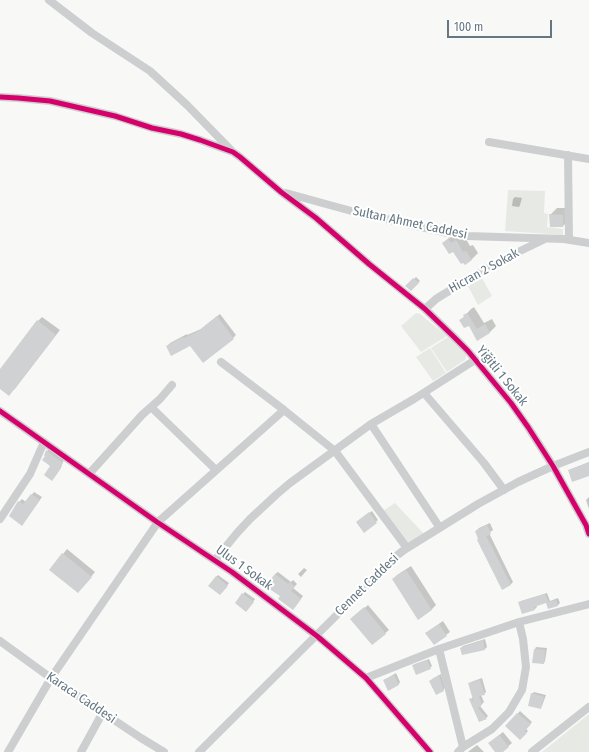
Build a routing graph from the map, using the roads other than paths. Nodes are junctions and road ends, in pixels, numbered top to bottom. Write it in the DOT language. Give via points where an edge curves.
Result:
graph roads {
  1 [pos="49,0"];
  2 [pos="0,97"];
  3 [pos="489,142"];
  4 [pos="233,152"];
  5 [pos="568,155"];
  6 [pos="589,159"];
  7 [pos="281,192"];
  8 [pos="547,238"];
  9 [pos="569,240"];
  10 [pos="589,243"];
  11 [pos="425,309"];
  12 [pos="475,360"];
  13 [pos="221,362"];
  14 [pos="172,385"];
  15 [pos="424,393"];
  16 [pos="151,407"];
  17 [pos="284,410"];
  18 [pos="0,411"];
  19 [pos="371,424"];
  20 [pos="44,442"];
  21 [pos="335,451"];
  22 [pos="589,452"];
  23 [pos="553,466"];
  24 [pos="216,470"];
  25 [pos="89,474"];
  26 [pos="504,490"];
  27 [pos="0,518"];
  28 [pos="157,522"];
  29 [pos="440,528"];
  30 [pos="589,533"];
  31 [pos="408,548"];
  32 [pos="215,560"];
  33 [pos="589,604"];
  34 [pos="519,622"];
  35 [pos="317,636"];
  36 [pos="0,641"];
  37 [pos="439,649"];
  38 [pos="52,678"];
  39 [pos="366,678"];
  40 [pos="589,707"];
  41 [pos="103,712"];
  42 [pos="460,749"];
  43 [pos="8,752"];
  44 [pos="81,752"];
  45 [pos="164,752"];
  46 [pos="199,752"];
  47 [pos="430,752"];
  48 [pos="532,752"];
  1 -- 4 [label="street" via="150,71"];
  2 -- 4 [label="street" via="43,100 67,105 181,134"];
  3 -- 5 [label="street"];
  4 -- 7 [label="street, Yiğitli 1 Sokak"];
  5 -- 6 [label="street"];
  5 -- 9 [label="street"];
  7 -- 8 [label="street, Sultan Ahmet Caddesi" via="448,233 467,236"];
  7 -- 11 [label="street, Yiğitli 1 Sokak"];
  8 -- 9 [label="street, Sultan Ahmet Caddesi"];
  8 -- 11 [label="street, Hicran 2 Sokak" via="444,294"];
  9 -- 10 [label="street, Sultan Ahmet Caddesi"];
  11 -- 12 [label="street, Yiğitli 1 Sokak"];
  12 -- 15 [label="street"];
  12 -- 23 [label="street, Yiğitli 1 Sokak" via="511,403"];
  13 -- 17 [label="street"];
  14 -- 16 [label="street"];
  15 -- 19 [label="street"];
  15 -- 26 [label="street"];
  16 -- 24 [label="street"];
  16 -- 25 [label="street"];
  17 -- 21 [label="street"];
  17 -- 24 [label="street"];
  18 -- 20 [label="street, Ulus 1 Sokak"];
  19 -- 21 [label="street"];
  19 -- 29 [label="street"];
  20 -- 25 [label="street, Ulus 1 Sokak"];
  20 -- 27 [label="street" via="30,474"];
  21 -- 31 [label="street"];
  21 -- 32 [label="street" via="263,506"];
  22 -- 23 [label="street, Cennet Caddesi"];
  23 -- 26 [label="street, Cennet Caddesi"];
  23 -- 30 [label="street, Yiğitli 1 Sokak"];
  24 -- 28 [label="street"];
  25 -- 28 [label="street, Ulus 1 Sokak"];
  26 -- 29 [label="street, Cennet Caddesi"];
  28 -- 32 [label="street, Ulus 1 Sokak"];
  28 -- 38 [label="street"];
  29 -- 31 [label="street, Cennet Caddesi"];
  31 -- 35 [label="street, Cennet Caddesi" via="396,556"];
  32 -- 35 [label="street, Ulus 1 Sokak"];
  33 -- 34 [label="street"];
  34 -- 37 [label="street"];
  34 -- 42 [label="street" via="526,667 522,690 509,712 492,729"];
  35 -- 39 [label="street, Ulus 1 Sokak"];
  35 -- 46 [label="street, Cennet Caddesi"];
  36 -- 38 [label="street, Karaca Caddesi"];
  37 -- 39 [label="street"];
  37 -- 42 [label="street"];
  38 -- 41 [label="street, Karaca Caddesi"];
  38 -- 43 [label="street"];
  39 -- 47 [label="street, Ulus 1 Sokak"];
  40 -- 48 [label="street"];
  41 -- 44 [label="street"];
  41 -- 45 [label="street, Karaca Caddesi"];
}
